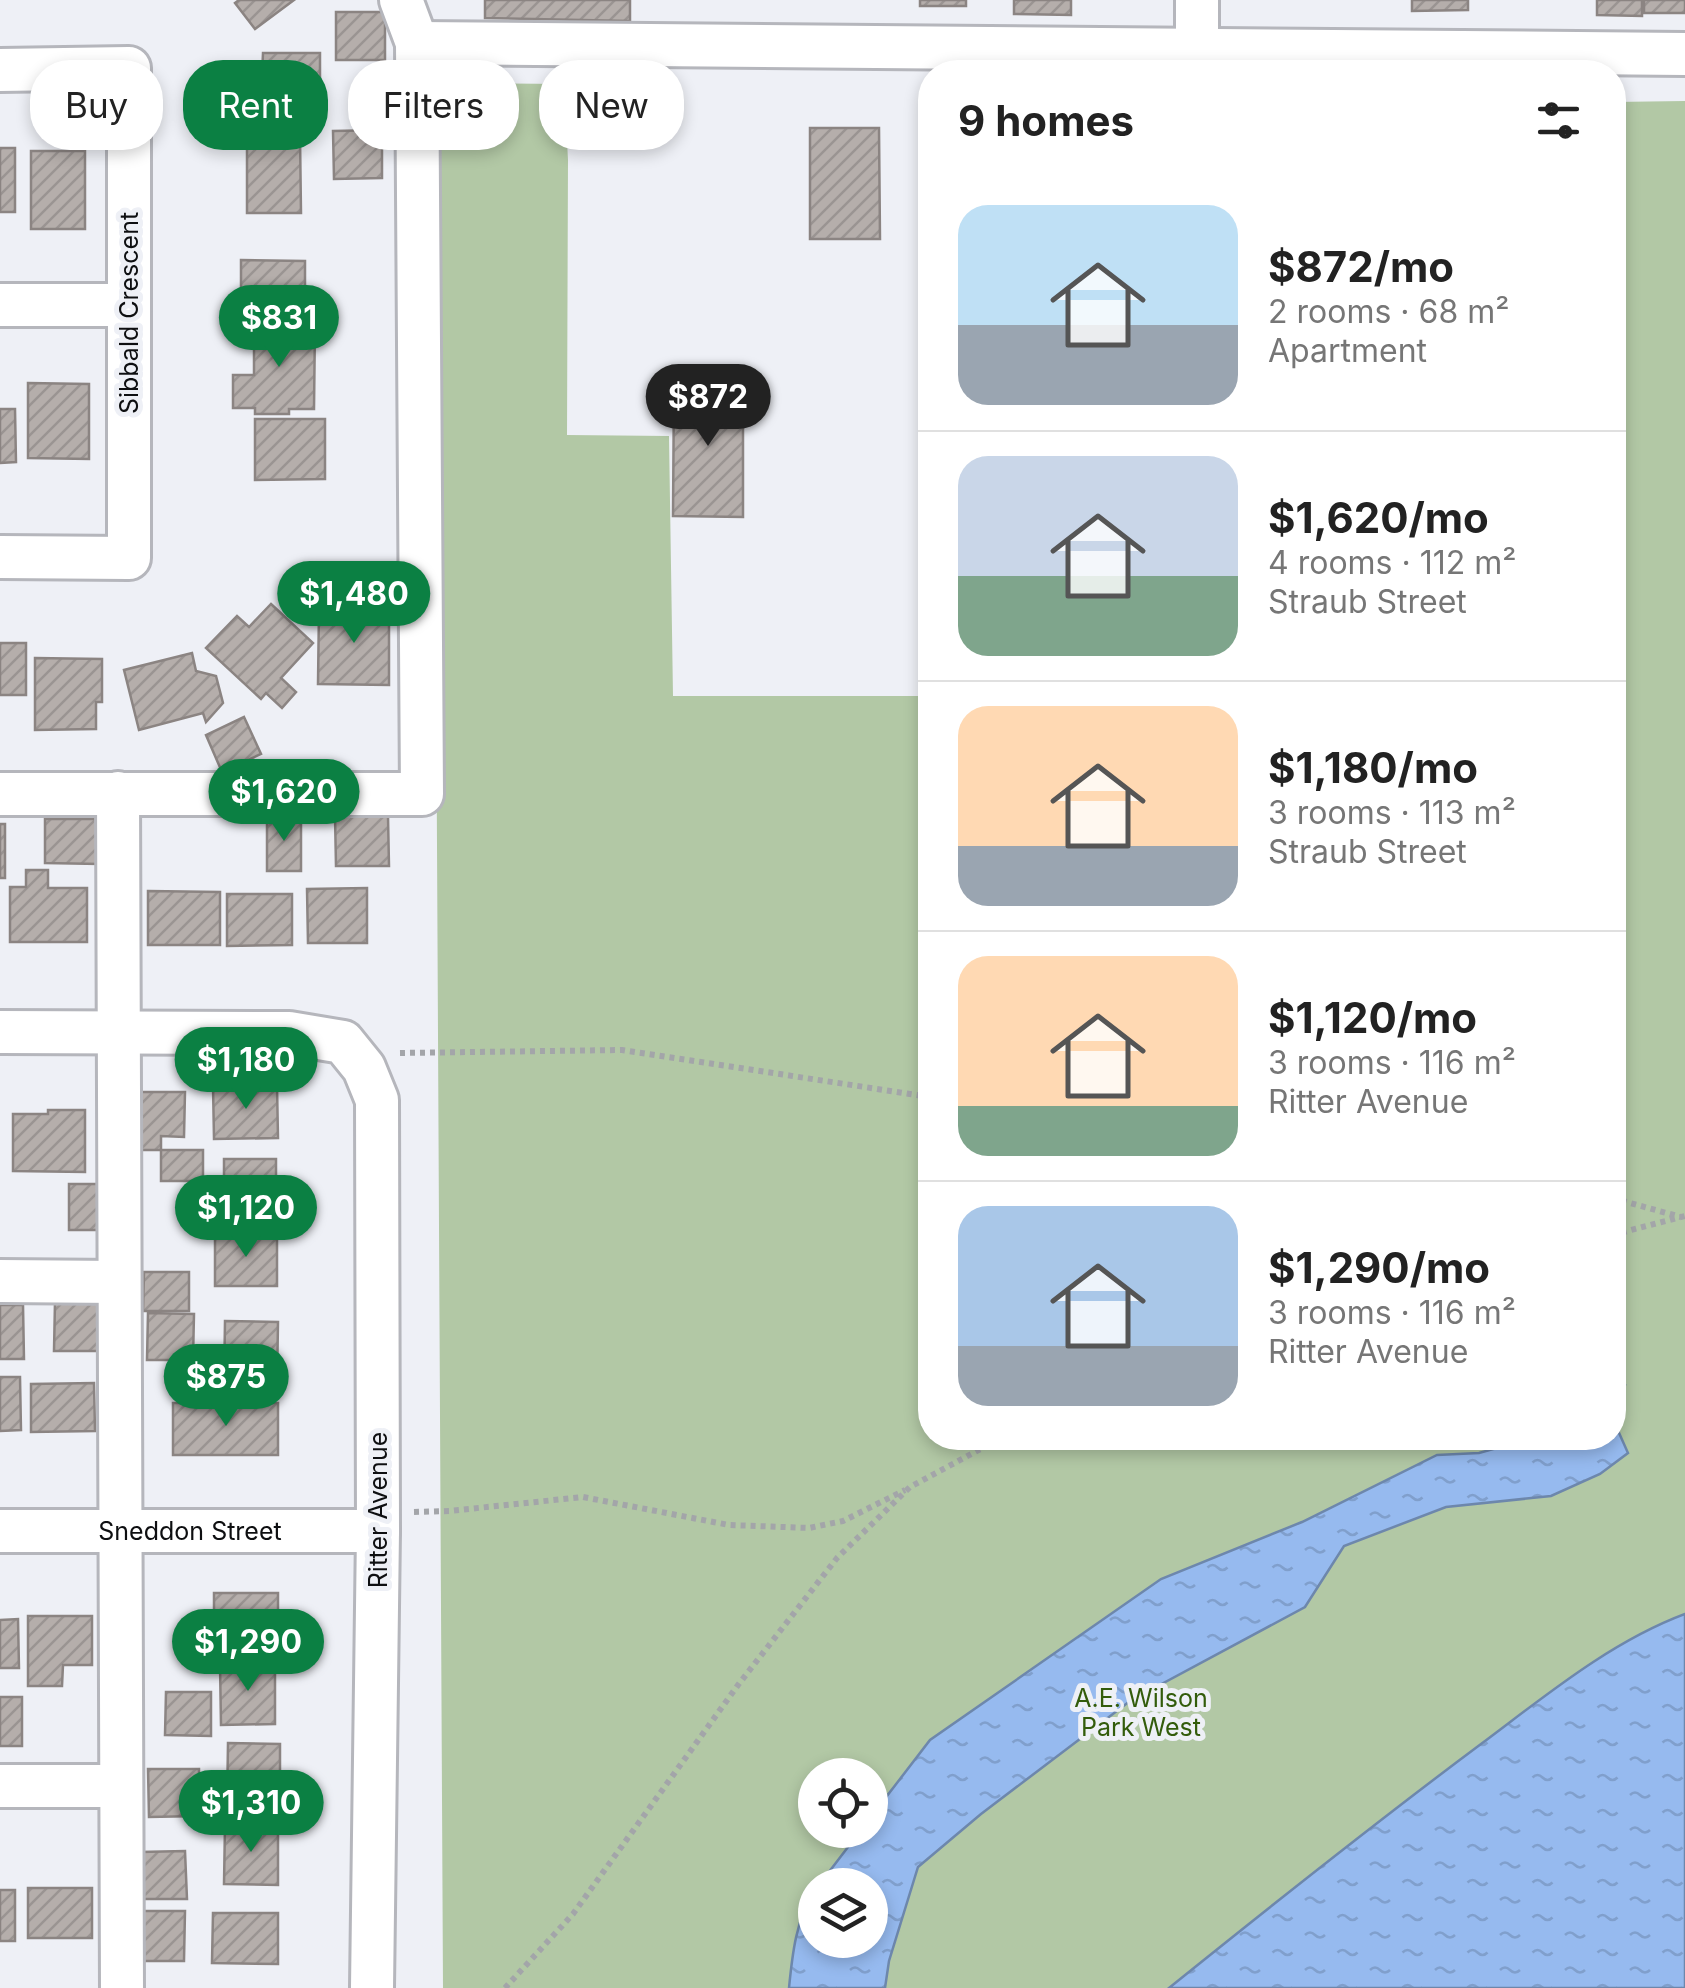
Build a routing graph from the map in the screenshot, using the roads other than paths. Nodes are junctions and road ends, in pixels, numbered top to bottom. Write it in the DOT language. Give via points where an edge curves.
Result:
graph roads {
  1 [pos="402,0"];
  2 [pos="1197,0"];
  3 [pos="417,42"];
  4 [pos="1197,48"];
  5 [pos="1685,54"];
  6 [pos="0,70"];
  7 [pos="0,305"];
  8 [pos="129,305"];
  9 [pos="0,557"];
  10 [pos="118,792"];
  11 [pos="0,794"];
  12 [pos="0,1032"];
  13 [pos="118,1032"];
  14 [pos="0,1281"];
  15 [pos="118,1282"];
  16 [pos="378,1522"];
  17 [pos="0,1532"];
  18 [pos="118,1532"];
  19 [pos="0,1786"];
  20 [pos="121,1786"];
  21 [pos="122,1988"];
  22 [pos="372,1988"];
  1 -- 3 [label="street"];
  2 -- 4 [label="street"];
  3 -- 4 [label="street"];
  3 -- 10 [label="street" via="422,794"];
  4 -- 5 [label="street"];
  6 -- 8 [label="street, Sibbald Crescent" via="129,68"];
  7 -- 8 [label="street"];
  8 -- 9 [label="street, Sibbald Crescent" via="129,558"];
  10 -- 11 [label="street"];
  10 -- 13 [label="street"];
  12 -- 13 [label="street"];
  13 -- 15 [label="street"];
  13 -- 16 [label="street, Ritter Avenue" via="289,1033 353,1055 377,1100"];
  14 -- 15 [label="street"];
  15 -- 18 [label="street"];
  16 -- 18 [label="street, Sneddon Street"];
  16 -- 22 [label="street, Ritter Avenue"];
  17 -- 18 [label="street, Sneddon Street"];
  18 -- 20 [label="street"];
  19 -- 20 [label="street"];
  20 -- 21 [label="street"];
}
